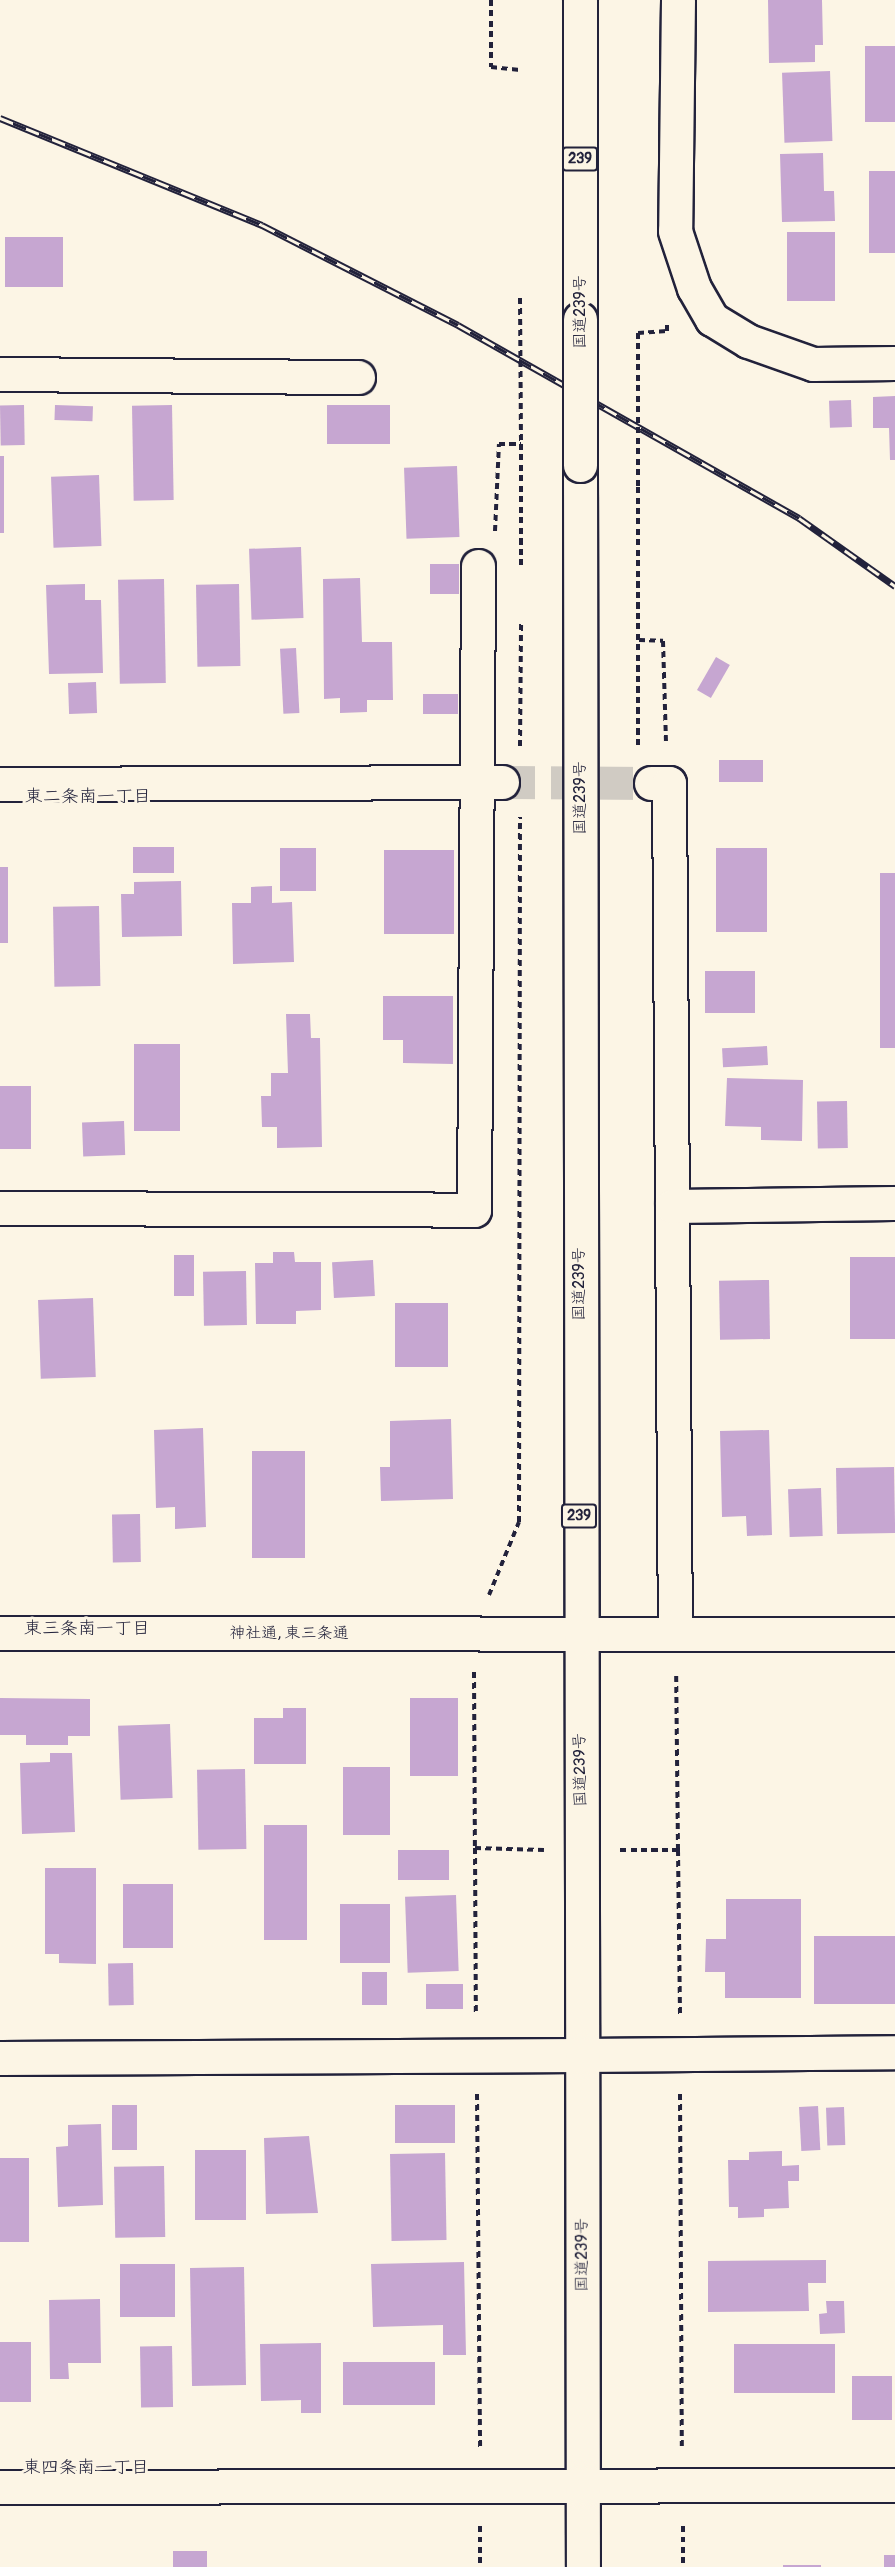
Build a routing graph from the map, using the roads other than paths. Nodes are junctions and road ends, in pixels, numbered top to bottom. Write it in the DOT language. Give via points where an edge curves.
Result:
graph roads {
  1 [pos="580,0"];
  2 [pos="678,0"];
  3 [pos="895,363"];
  4 [pos="0,374"];
  5 [pos="358,377"];
  6 [pos="477,566"];
  7 [pos="491,782"];
  8 [pos="651,783"];
  9 [pos="0,784"];
  10 [pos="895,1203"];
  11 [pos="672,1206"];
  12 [pos="0,1208"];
  13 [pos="579,1632"];
  14 [pos="0,1633"];
  15 [pos="675,1634"];
  16 [pos="895,1634"];
  17 [pos="895,2052"];
  18 [pos="580,2055"];
  19 [pos="0,2058"];
  20 [pos="895,2485"];
  21 [pos="583,2486"];
  22 [pos="0,2487"];
  23 [pos="583,2567"];
  1 -- 13 [label="main road, 国道239号 / 239, bridge"];
  2 -- 3 [label="main road" via="675,231 694,288 712,319 748,341 813,364"];
  4 -- 5 [label="main road"];
  6 -- 7 [label="main road"];
  7 -- 9 [label="main road"];
  7 -- 12 [label="main road" via="474,1210"];
  8 -- 11 [label="main road" via="669,783"];
  10 -- 11 [label="main road"];
  11 -- 15 [label="main road"];
  13 -- 14 [label="main road, 神社通, 東三条通"];
  13 -- 15 [label="main road, 神社通, 東三条通"];
  13 -- 18 [label="main road, 国道239号 / 239"];
  15 -- 16 [label="main road, 神社通, 東三条通"];
  17 -- 18 [label="main road"];
  18 -- 19 [label="main road"];
  18 -- 21 [label="main road, 国道239号 / 239"];
  20 -- 21 [label="main road"];
  21 -- 22 [label="main road"];
  21 -- 23 [label="main road, 国道239号 / 239"];
}
